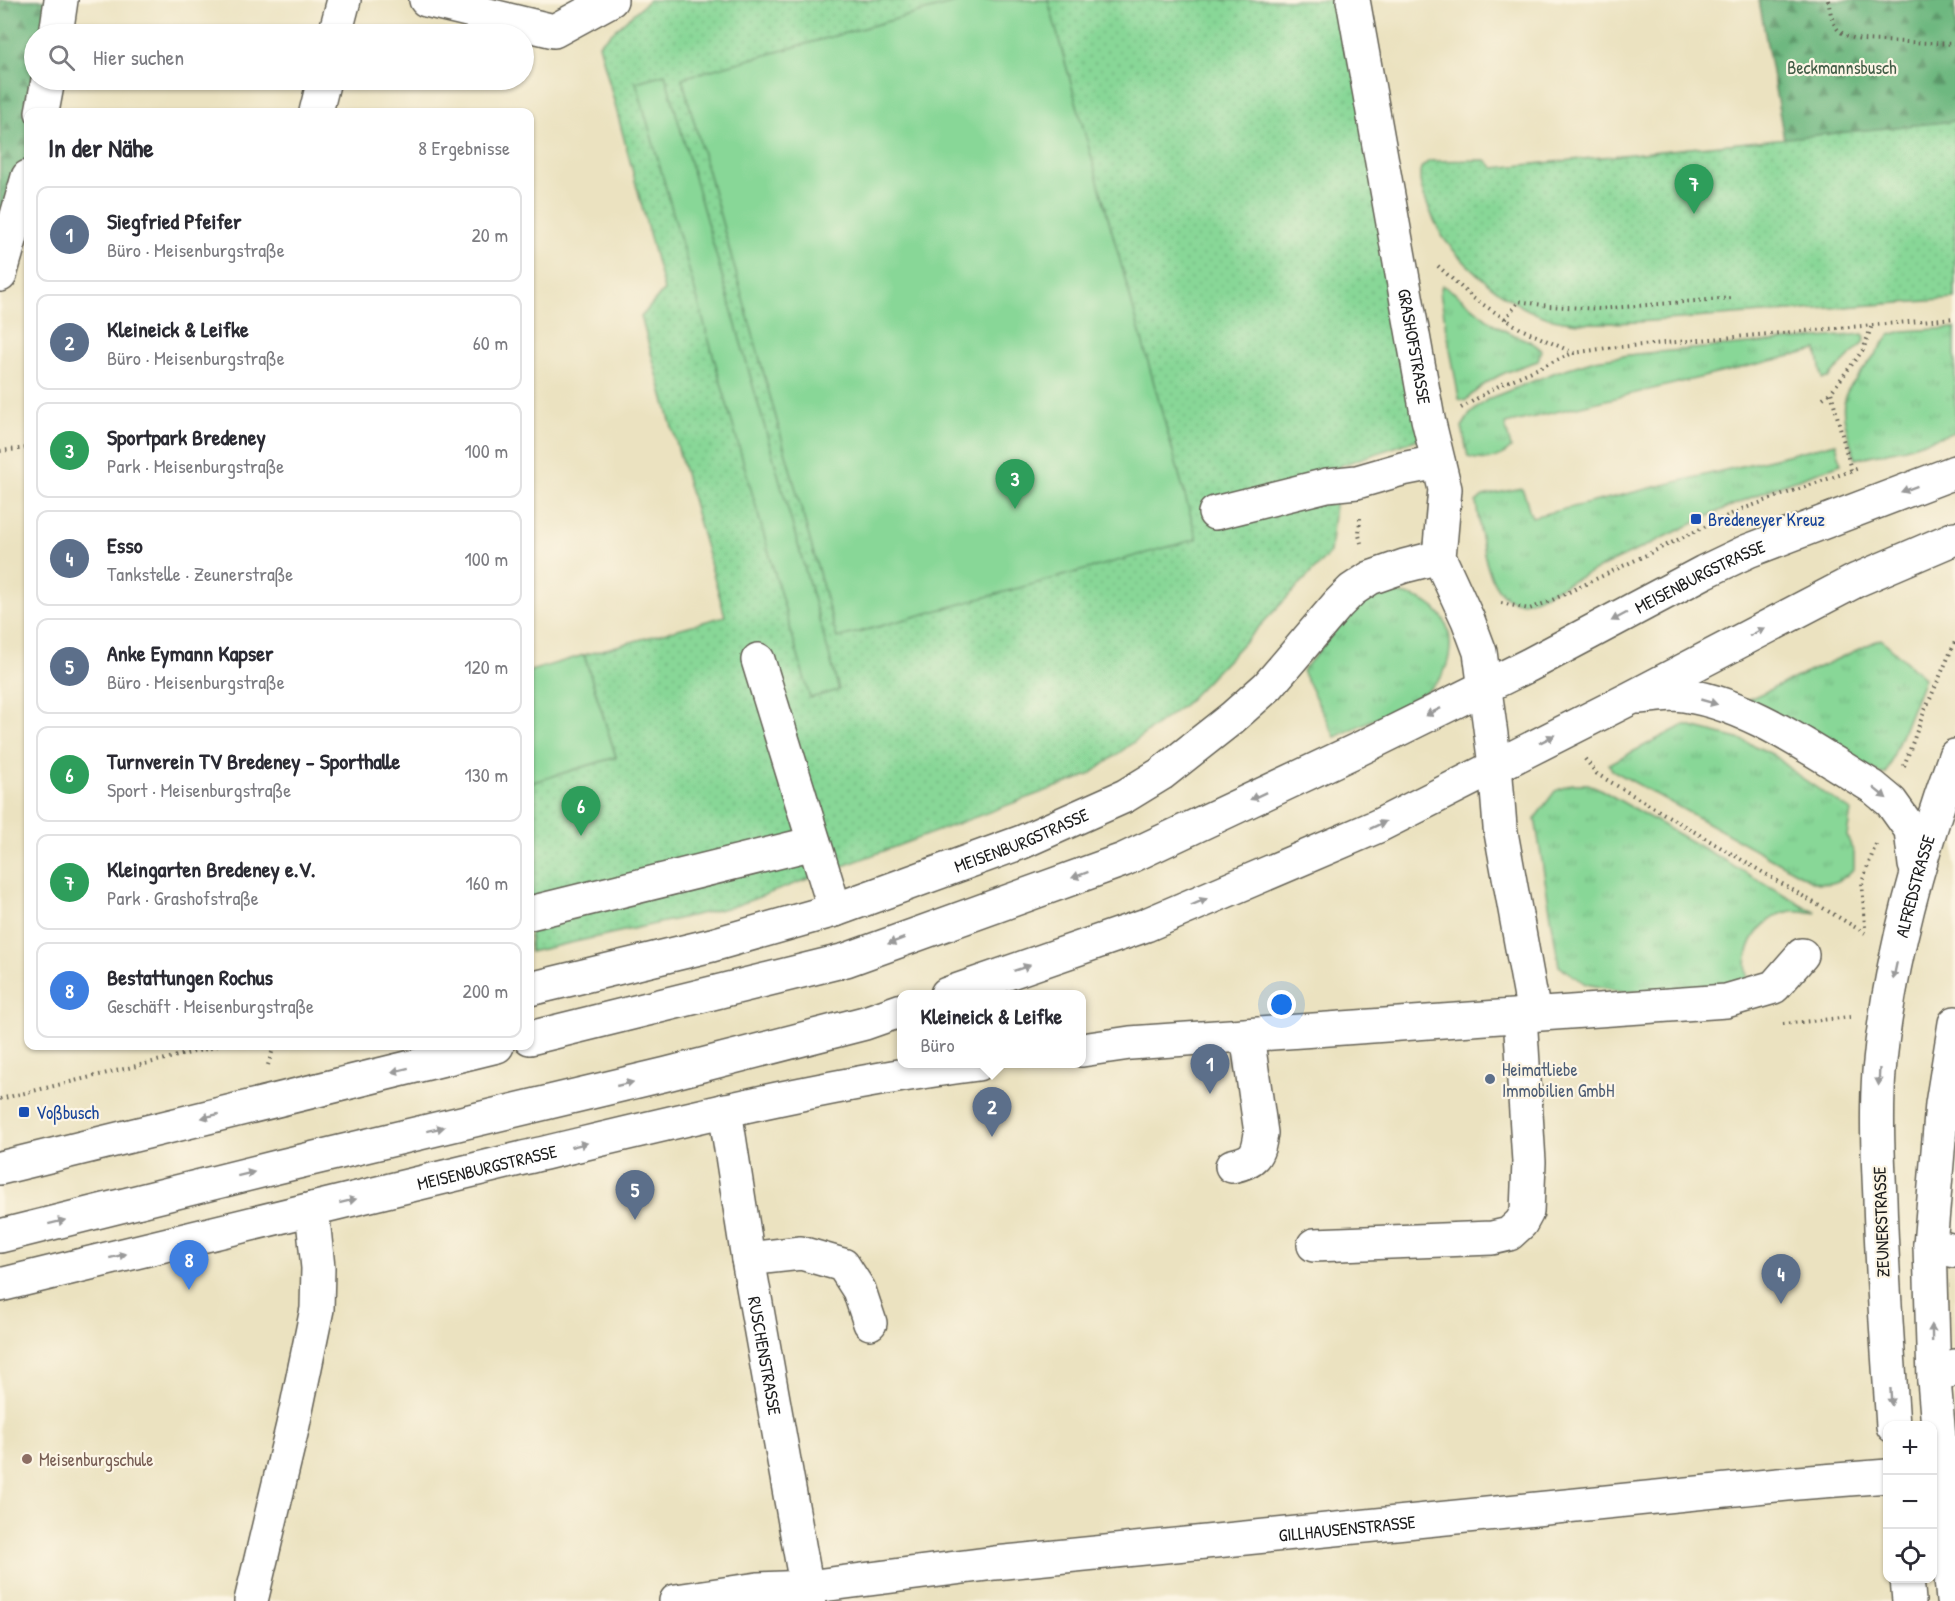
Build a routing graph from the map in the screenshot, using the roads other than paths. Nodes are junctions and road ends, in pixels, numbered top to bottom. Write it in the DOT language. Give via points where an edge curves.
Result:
graph roads {
  1 [pos="61,0"];
  2 [pos="344,0"];
  3 [pos="426,0"];
  4 [pos="611,0"];
  5 [pos="1353,0"];
  6 [pos="57,24"];
  7 [pos="338,24"];
  8 [pos="525,24"];
  9 [pos="534,26"];
  10 [pos="46,90"];
  11 [pos="321,90"];
  12 [pos="43,108"];
  13 [pos="316,108"];
  14 [pos="24,191"];
  15 [pos="0,275"];
  16 [pos="1438,462"];
  17 [pos="1955,472"];
  18 [pos="1215,513"];
  19 [pos="1955,538"];
  20 [pos="1439,557"];
  21 [pos="758,660"];
  22 [pos="1486,686"];
  23 [pos="1631,698"];
  24 [pos="1955,756"];
  25 [pos="1495,765"];
  26 [pos="814,843"];
  27 [pos="1916,873"];
  28 [pos="835,910"];
  29 [pos="534,912"];
  30 [pos="1802,955"];
  31 [pos="534,988"];
  32 [pos="959,990"];
  33 [pos="897,1012"];
  34 [pos="1527,1014"];
  35 [pos="1886,1019"];
  36 [pos="1955,1023"];
  37 [pos="1247,1035"];
  38 [pos="534,1037"];
  39 [pos="1086,1049"];
  40 [pos="482,1050"];
  41 [pos="945,1068"];
  42 [pos="725,1110"];
  43 [pos="1232,1166"];
  44 [pos="0,1168"];
  45 [pos="1945,1192"];
  46 [pos="312,1209"];
  47 [pos="0,1236"];
  48 [pos="1314,1245"];
  49 [pos="1943,1248"];
  50 [pos="748,1259"];
  51 [pos="0,1285"];
  52 [pos="870,1323"];
  53 [pos="1944,1373"];
  54 [pos="1893,1421"];
  55 [pos="1883,1476"];
  56 [pos="1907,1583"];
  57 [pos="808,1594"];
  58 [pos="251,1601"];
  59 [pos="676,1601"];
  60 [pos="1909,1601"];
  61 [pos="1953,1601"];
  1 -- 6 [label="street"];
  2 -- 7 [label="street"];
  3 -- 8 [label="street"];
  4 -- 9 [label="street" via="554,31"];
  5 -- 16 [label="street, GRASHOFSTRASSE"];
  10 -- 12 [label="street"];
  11 -- 13 [label="street"];
  14 -- 15 [label="street"];
  16 -- 18 [label="street"];
  16 -- 20 [label="street, GRASHOFSTRASSE" via="1445,489"];
  17 -- 22 [label="street, MEISENBURGSTRASSE, one-way" via="1748,551"];
  23 -- 19 [label="street, one-way" via="1857,580"];
  20 -- 22 [label="street, GRASHOFSTRASSE" via="1480,652"];
  20 -- 28 [label="street, MEISENBURGSTRASSE" via="1370,578 1352,590 1261,692 1215,733 1125,796 1022,842"];
  21 -- 26 [label="street"];
  22 -- 25 [label="street"];
  22 -- 38 [label="street, MEISENBURGSTRASSE, one-way" via="1123,860 846,960"];
  25 -- 23 [label="street, one-way"];
  23 -- 27 [label="street, one-way" via="1674,694 1710,701 1752,717 1865,782 1891,802 1911,830"];
  24 -- 27 [label="street, ALFREDSTRASSE"];
  32 -- 25 [label="street, one-way" via="1146,925 1378,826"];
  25 -- 34 [label="street"];
  26 -- 28 [label="street"];
  26 -- 29 [label="street"];
  27 -- 35 [label="street, ALFREDSTRASSE, one-way"];
  28 -- 31 [label="street, MEISENBURGSTRASSE" via="712,945"];
  30 -- 34 [label="street" via="1774,987 1726,1001"];
  47 -- 33 [label="street, one-way" via="667,1074"];
  34 -- 37 [label="street"];
  34 -- 48 [label="street" via="1529,1162 1527,1212 1521,1223 1509,1234 1492,1238"];
  35 -- 54 [label="street, ZEUNERSTRASSE, one-way" via="1879,1073 1878,1135 1883,1293"];
  36 -- 45 [label="street" via="1942,1104"];
  37 -- 39 [label="street"];
  37 -- 43 [label="street" via="1261,1133 1259,1149 1249,1162"];
  40 -- 44 [label="street, one-way"];
  41 -- 42 [label="street, MEISENBURGSTRASSE"];
  46 -- 42 [label="street, MEISENBURGSTRASSE, one-way"];
  42 -- 50 [label="street, RUSCHENSTRASSE"];
  45 -- 49 [label="street"];
  51 -- 46 [label="street, MEISENBURGSTRASSE, one-way"];
  46 -- 58 [label="street" via="318,1268 317,1309"];
  53 -- 49 [label="street, one-way"];
  50 -- 52 [label="street" via="801,1252 843,1265 859,1290"];
  50 -- 57 [label="street, RUSCHENSTRASSE"];
  53 -- 61 [label="street"];
  55 -- 57 [label="street, GILLHAUSENSTRASSE" via="995,1563"];
  56 -- 60 [label="street"];
  57 -- 59 [label="street, GILLHAUSENSTRASSE" via="758,1589"];
}
